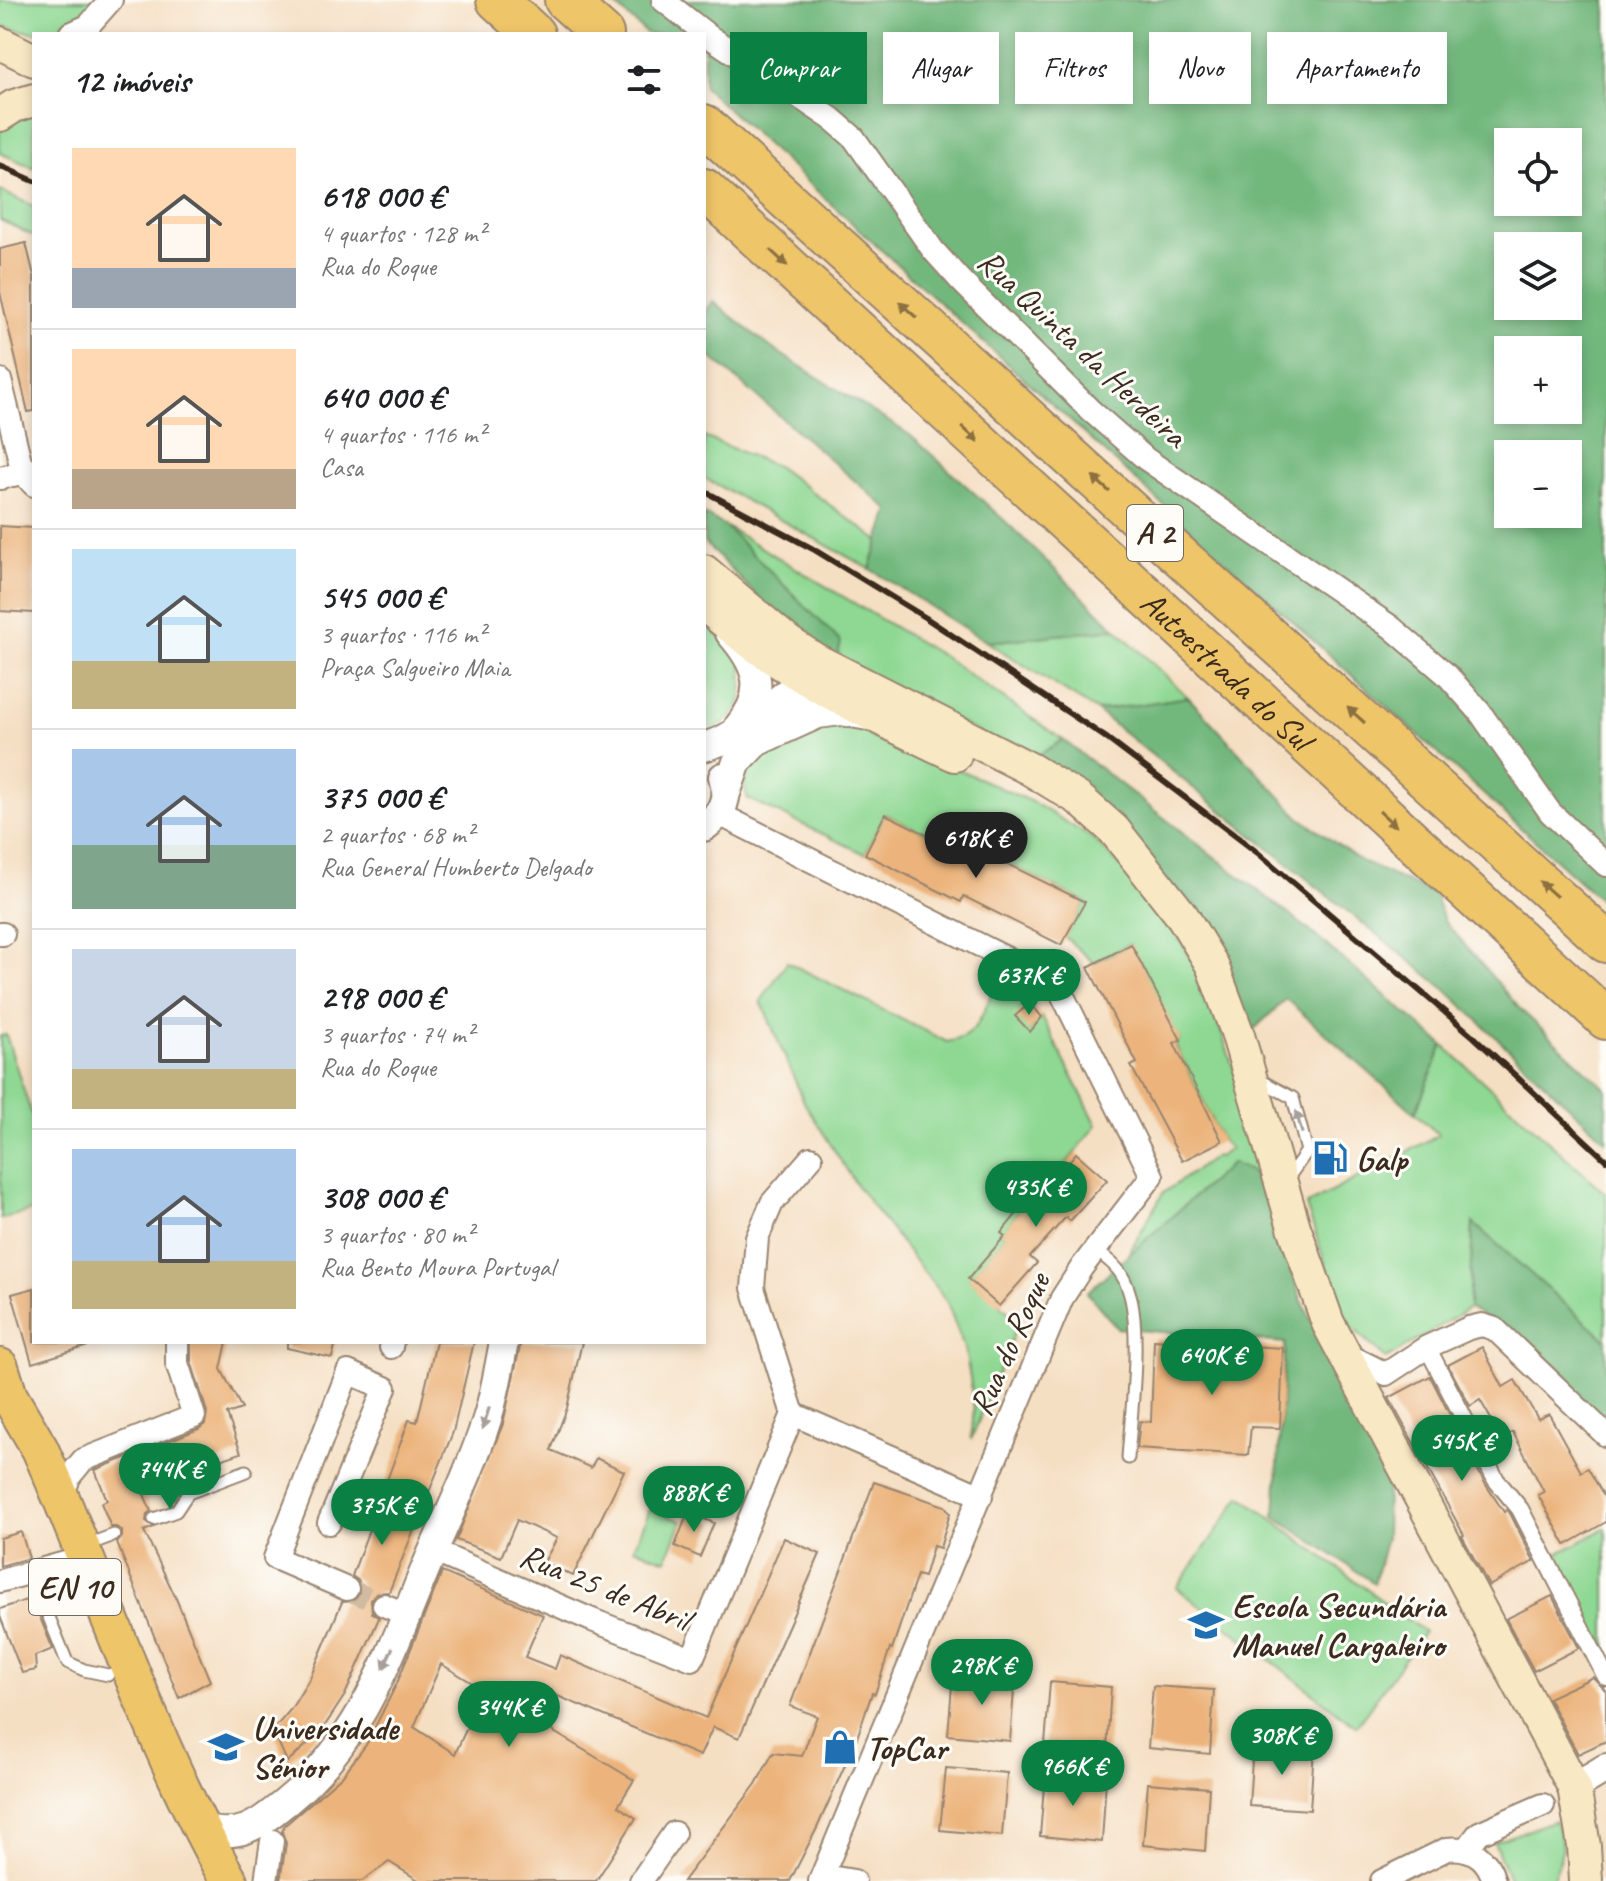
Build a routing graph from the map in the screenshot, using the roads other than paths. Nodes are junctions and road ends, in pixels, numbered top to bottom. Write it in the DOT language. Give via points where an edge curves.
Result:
graph roads {
  1 [pos="497,0"];
  2 [pos="565,0"];
  3 [pos="663,0"];
  4 [pos="111,1"];
  5 [pos="74,32"];
  6 [pos="100,32"];
  7 [pos="532,32"];
  8 [pos="601,32"];
  9 [pos="704,32"];
  10 [pos="706,34"];
  11 [pos="0,40"];
  12 [pos="22,59"];
  13 [pos="32,101"];
  14 [pos="0,115"];
  15 [pos="706,127"];
  16 [pos="706,191"];
  17 [pos="0,380"];
  18 [pos="30,476"];
  19 [pos="0,478"];
  20 [pos="706,573"];
  21 [pos="707,599"];
  22 [pos="806,680"];
  23 [pos="883,721"];
  24 [pos="784,727"];
  25 [pos="732,734"];
  26 [pos="982,745"];
  27 [pos="706,746"];
  28 [pos="706,758"];
  29 [pos="716,811"];
  30 [pos="1606,865"];
  31 [pos="1163,890"];
  32 [pos="1606,942"];
  33 [pos="1606,1019"];
  34 [pos="811,1158"];
  35 [pos="1095,1250"];
  36 [pos="177,1344"];
  37 [pos="504,1344"];
  38 [pos="1427,1347"];
  39 [pos="1344,1353"];
  40 [pos="0,1367"];
  41 [pos="793,1414"];
  42 [pos="0,1433"];
  43 [pos="1606,1435"];
  44 [pos="40,1449"];
  45 [pos="1128,1458"];
  46 [pos="83,1460"];
  47 [pos="246,1471"];
  48 [pos="981,1496"];
  49 [pos="65,1508"];
  50 [pos="154,1519"];
  51 [pos="329,1523"];
  52 [pos="114,1535"];
  53 [pos="433,1551"];
  54 [pos="77,1556"];
  55 [pos="0,1581"];
  56 [pos="347,1589"];
  57 [pos="145,1675"];
  58 [pos="1606,1677"];
  59 [pos="148,1715"];
  60 [pos="1606,1768"];
  61 [pos="1574,1787"];
  62 [pos="1543,1805"];
  63 [pos="199,1828"];
  64 [pos="674,1833"];
  65 [pos="272,1841"];
  66 [pos="1584,1846"];
  67 [pos="1466,1850"];
  68 [pos="1492,1874"];
  69 [pos="822,1878"];
  70 [pos="201,1881"];
  71 [pos="229,1881"];
  72 [pos="266,1881"];
  73 [pos="641,1881"];
  74 [pos="854,1881"];
  75 [pos="1382,1881"];
  76 [pos="1586,1881"];
  77 [pos="1600,1881"];
  1 -- 7 [label="highway"];
  2 -- 8 [label="highway"];
  3 -- 9 [label="street, Rua Quinta da Herdeira"];
  4 -- 5 [label="street" via="88,26"];
  4 -- 6 [label="street"];
  10 -- 30 [label="street, Rua Quinta da Herdeira" via="854,138 960,280 1146,459 1391,627 1447,675 1550,812"];
  11 -- 12 [label="main road"];
  13 -- 14 [label="main road"];
  32 -- 15 [label="highway, Autoestrada do Sul / A 2, one-way"];
  16 -- 33 [label="highway, Autoestrada do Sul / A 2, one-way"];
  17 -- 18 [label="street"];
  18 -- 19 [label="street"];
  20 -- 26 [label="main road" via="814,659"];
  21 -- 22 [label="main road" via="737,634"];
  21 -- 25 [label="street" via="756,672 751,712"];
  22 -- 23 [label="main road"];
  22 -- 24 [label="street" via="801,709"];
  22 -- 25 [label="street"];
  22 -- 26 [label="street" via="835,684 922,725"];
  23 -- 24 [label="street" via="831,712"];
  23 -- 31 [label="main road" via="1069,811"];
  24 -- 29 [label="street" via="745,752"];
  25 -- 27 [label="street"];
  26 -- 31 [label="main road" via="1096,812"];
  28 -- 29 [label="street" via="725,781"];
  29 -- 35 [label="street, Rua do Roque" via="1057,984 1152,1176"];
  31 -- 39 [label="main road" via="1212,965 1328,1323"];
  34 -- 41 [label="street" via="772,1203 757,1238 753,1288"];
  35 -- 45 [label="lane" via="1117,1266 1134,1310"];
  35 -- 48 [label="street, Rua do Roque" via="1047,1330"];
  36 -- 46 [label="street" via="177,1363 194,1416"];
  37 -- 53 [label="street, one-way" via="487,1419"];
  38 -- 39 [label="street" via="1386,1374"];
  38 -- 43 [label="street" via="1469,1328 1495,1329"];
  38 -- 58 [label="street" via="1496,1480 1520,1509"];
  39 -- 61 [label="main road"];
  40 -- 44 [label="main road, EN 10" via="9,1396"];
  41 -- 48 [label="street"];
  41 -- 53 [label="street, Rua 25 de Abril" via="692,1659"];
  42 -- 54 [label="main road, EN 10"];
  44 -- 46 [label="street" via="58,1460"];
  44 -- 49 [label="main road, EN 10"];
  46 -- 49 [label="street" via="69,1477"];
  47 -- 50 [label="lane" via="188,1493 176,1511"];
  48 -- 69 [label="street, Rua do Roque"];
  49 -- 54 [label="lane"];
  49 -- 59 [label="main road, EN 10"];
  51 -- 56 [label="street" via="385,1388 348,1372 275,1558"];
  52 -- 54 [label="lane"];
  53 -- 63 [label="street, one-way" via="395,1610 363,1711 313,1779 256,1826 219,1834"];
  54 -- 55 [label="street"];
  54 -- 70 [label="main road, EN 10" via="108,1675 179,1842"];
  57 -- 59 [label="lane"];
  59 -- 63 [label="main road, EN 10"];
  60 -- 61 [label="street"];
  61 -- 66 [label="main road"];
  62 -- 67 [label="street" via="1479,1833"];
  63 -- 71 [label="main road, EN 10"];
  64 -- 73 [label="street"];
  65 -- 72 [label="street"];
  66 -- 76 [label="main road"];
  66 -- 77 [label="main road"];
  67 -- 68 [label="street" via="1480,1856"];
  67 -- 75 [label="street" via="1447,1849"];
  69 -- 74 [label="street"];
}
